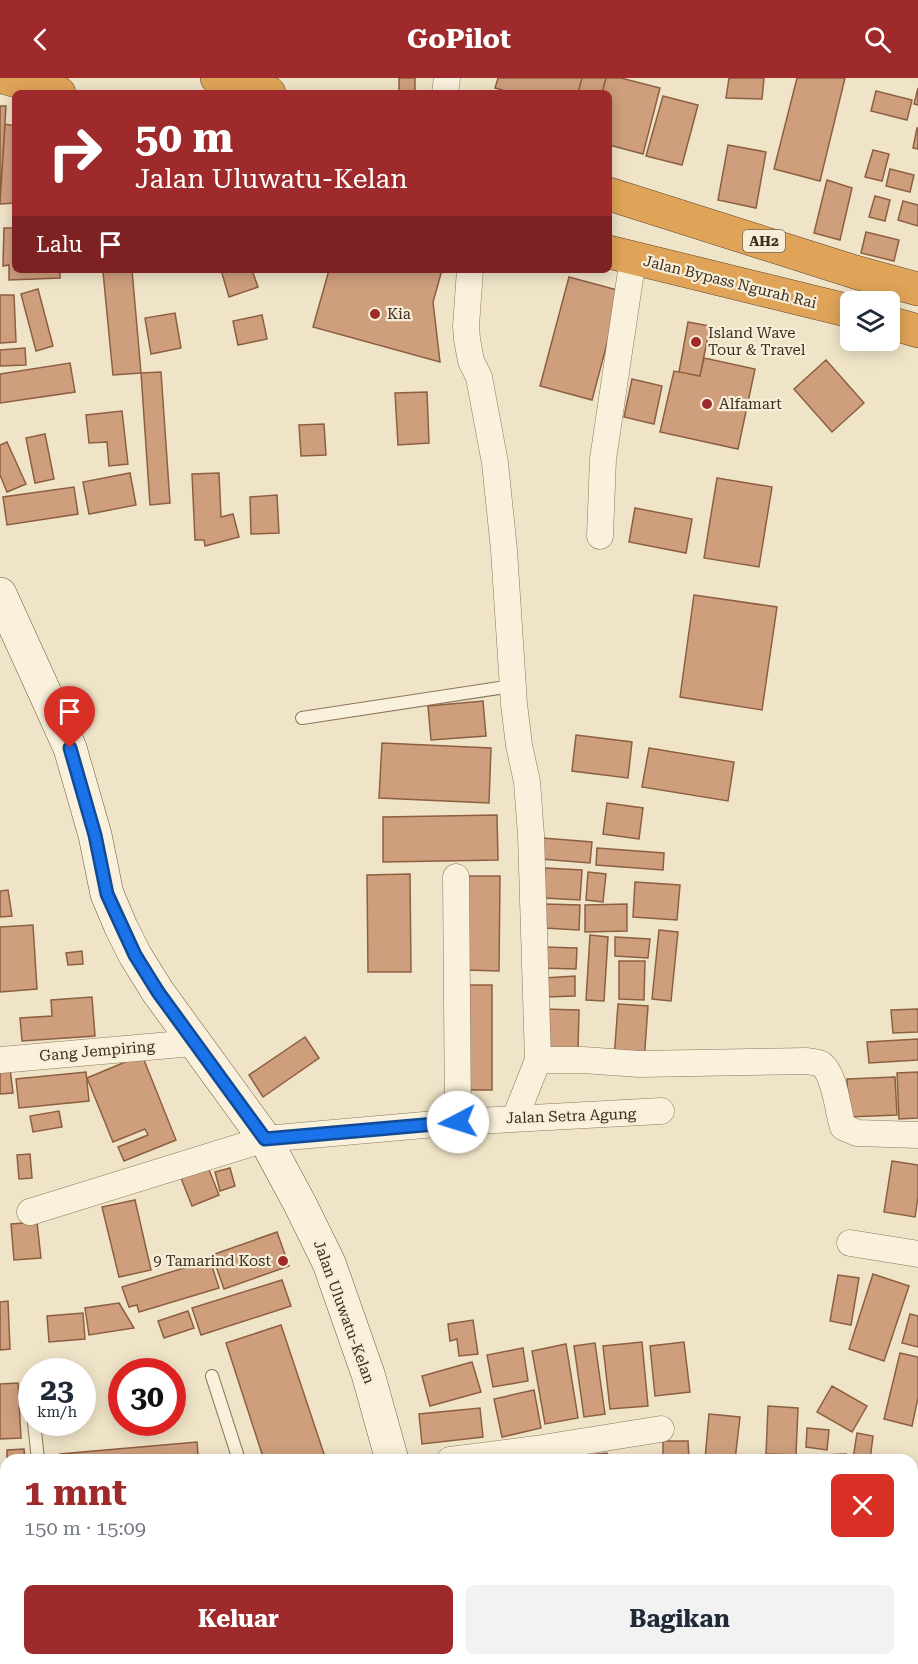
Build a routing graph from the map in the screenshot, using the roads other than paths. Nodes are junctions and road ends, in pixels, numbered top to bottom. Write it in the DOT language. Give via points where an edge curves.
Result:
graph roads {
  1 [pos="6,78"];
  2 [pos="217,78"];
  3 [pos="48,90"];
  4 [pos="259,90"];
  5 [pos="612,195"];
  6 [pos="621,255"];
  7 [pos="855,272"];
  8 [pos="470,273"];
  9 [pos="918,289"];
  10 [pos="852,291"];
  11 [pos="840,309"];
  12 [pos="900,325"];
  13 [pos="918,331"];
  14 [pos="600,536"];
  15 [pos="0,594"];
  16 [pos="512,686"];
  17 [pos="302,718"];
  18 [pos="456,877"];
  19 [pos="194,1043"];
  20 [pos="0,1060"];
  21 [pos="538,1060"];
  22 [pos="661,1112"];
  23 [pos="515,1118"];
  24 [pos="458,1122"];
  25 [pos="918,1135"];
  26 [pos="265,1139"];
  27 [pos="30,1212"];
  28 [pos="850,1243"];
  29 [pos="918,1254"];
  30 [pos="212,1376"];
  31 [pos="662,1429"];
  32 [pos="35,1436"];
  33 [pos="37,1454"];
  34 [pos="237,1454"];
  35 [pos="390,1454"];
  36 [pos="497,1454"];
  1 -- 3 [label="highway"];
  2 -- 4 [label="highway"];
  5 -- 7 [label="highway, AH2"];
  6 -- 11 [label="highway, Jalan Bypass Ngurah Rai"];
  6 -- 14 [label="street"];
  7 -- 9 [label="highway, AH2"];
  7 -- 10 [label="highway"];
  8 -- 16 [label="street" via="467,339 479,377 495,464"];
  12 -- 13 [label="highway"];
  15 -- 19 [label="street, Jalan Uluwatu-Kelan" via="70,748 107,894 121,927 158,992"];
  16 -- 17 [label="lane"];
  16 -- 21 [label="street" via="531,835"];
  18 -- 24 [label="street"];
  19 -- 20 [label="street, Gang Jempiring"];
  19 -- 26 [label="street, Jalan Uluwatu-Kelan"];
  21 -- 23 [label="street"];
  21 -- 25 [label="street" via="639,1064 819,1062 832,1082 843,1127 857,1133"];
  22 -- 23 [label="street, Jalan Setra Agung"];
  23 -- 24 [label="street, Jalan Setra Agung"];
  24 -- 26 [label="street, Jalan Setra Agung"];
  26 -- 27 [label="street, Jalan Setra Agung"];
  26 -- 35 [label="street, Jalan Uluwatu-Kelan" via="329,1263 368,1374"];
  28 -- 29 [label="street"];
  30 -- 34 [label="lane"];
  31 -- 36 [label="street"];
  32 -- 33 [label="lane"];
}
